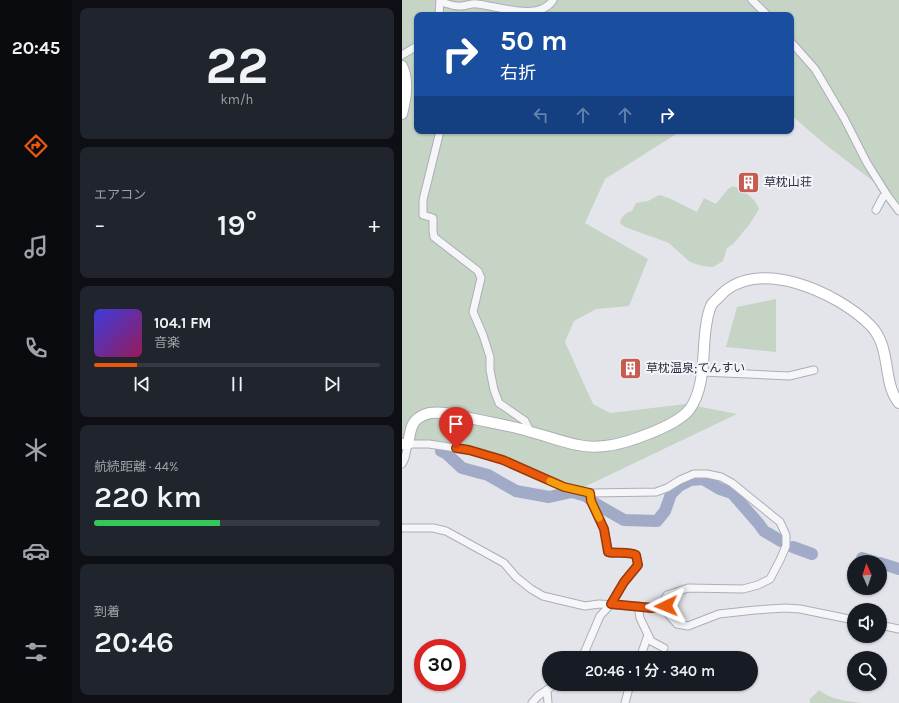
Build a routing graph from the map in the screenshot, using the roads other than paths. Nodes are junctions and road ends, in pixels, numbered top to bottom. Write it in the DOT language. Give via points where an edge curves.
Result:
graph roads {
  1 [pos="553,0"];
  2 [pos="752,0"];
  3 [pos="440,1"];
  4 [pos="439,12"];
  5 [pos="764,12"];
  6 [pos="794,45"];
  7 [pos="414,48"];
  8 [pos="402,56"];
  9 [pos="402,66"];
  10 [pos="402,110"];
  11 [pos="439,134"];
  12 [pos="887,195"];
  13 [pos="876,210"];
  14 [pos="899,212"];
  15 [pos="814,370"];
  16 [pos="702,372"];
  17 [pos="899,403"];
  18 [pos="530,431"];
  19 [pos="405,444"];
  20 [pos="402,464"];
  21 [pos="591,497"];
  22 [pos="402,528"];
  23 [pos="611,604"];
  24 [pos="638,606"];
  25 [pos="666,606"];
  26 [pos="847,619"];
  27 [pos="887,626"];
  28 [pos="899,629"];
  29 [pos="648,635"];
  30 [pos="664,648"];
  31 [pos="585,651"];
  32 [pos="642,651"];
  33 [pos="546,691"];
  34 [pos="547,691"];
  35 [pos="628,691"];
  36 [pos="532,703"];
  37 [pos="548,703"];
  38 [pos="625,703"];
  1 -- 3 [label="street" via="549,7 535,11 475,4 460,6"];
  2 -- 5 [label="street"];
  3 -- 4 [label="street"];
  6 -- 12 [label="street" via="815,69"];
  7 -- 8 [label="street"];
  9 -- 10 [label="street" via="406,74"];
  11 -- 18 [label="street" via="423,200 423,215 433,218 434,237 478,271 481,278 472,312 490,357 494,390 499,403 525,421"];
  12 -- 13 [label="street" via="883,197"];
  12 -- 14 [label="street"];
  15 -- 16 [label="street" via="789,376"];
  16 -- 17 [label="street" via="707,320 711,306 722,293 734,284 748,279 783,279 831,298 873,328 887,362 893,396"];
  16 -- 18 [label="street" via="697,395 684,415 676,421 633,439 612,445 589,447"];
  18 -- 19 [label="street" via="456,415 430,413 416,420"];
  19 -- 20 [label="street" via="405,458"];
  19 -- 21 [label="street" via="429,444 469,450 503,460"];
  21 -- 23 [label="street" via="604,529 608,552 632,553 636,555 638,565"];
  21 -- 25 [label="street" via="656,492 694,474 707,474 732,483 780,522 786,536 786,546 770,579 743,588 688,588 667,595 664,600"];
  22 -- 23 [label="street" via="432,528 446,531 504,563 516,577 543,596 586,606"];
  23 -- 24 [label="street"];
  23 -- 31 [label="street" via="600,616"];
  24 -- 25 [label="street"];
  24 -- 29 [label="street" via="640,618"];
  25 -- 26 [label="street" via="669,615 677,624 688,626 719,614 784,608"];
  27 -- 28 [label="street"];
  29 -- 30 [label="street" via="651,641"];
  29 -- 32 [label="street"];
  33 -- 36 [label="street"];
  34 -- 37 [label="street"];
  35 -- 38 [label="street"];
}
